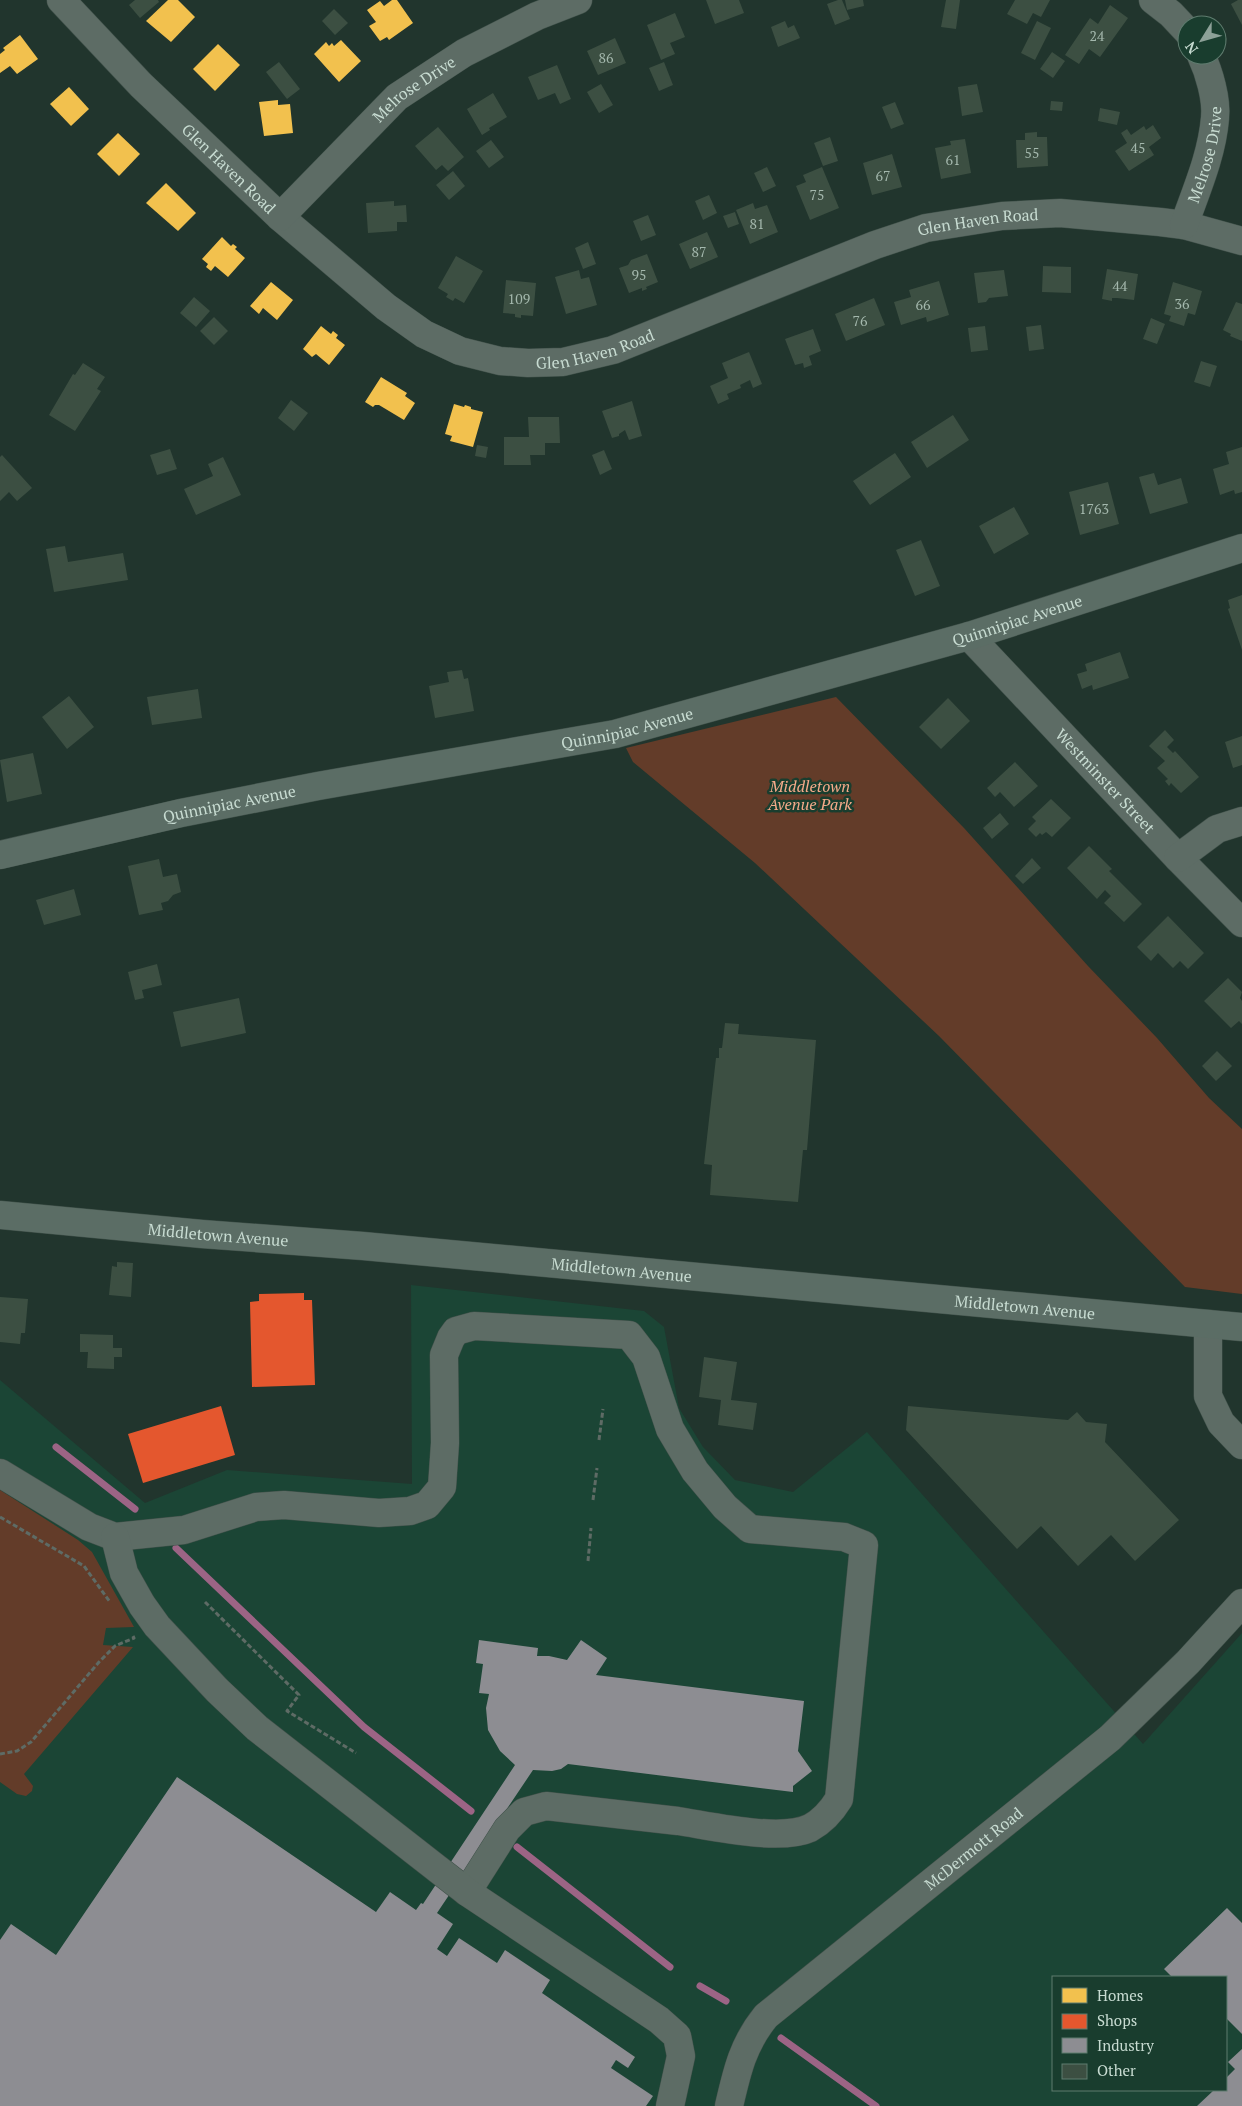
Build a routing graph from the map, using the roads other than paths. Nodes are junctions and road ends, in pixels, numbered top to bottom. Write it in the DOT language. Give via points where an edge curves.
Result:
graph roads {
  1 [pos="61,0"];
  2 [pos="578,0"];
  3 [pos="1153,0"];
  4 [pos="533,8"];
  5 [pos="1177,20"];
  6 [pos="1204,65"];
  7 [pos="280,217"];
  8 [pos="1184,225"];
  9 [pos="1242,241"];
  10 [pos="1242,548"];
  11 [pos="970,636"];
  12 [pos="1242,821"];
  13 [pos="0,855"];
  14 [pos="1178,858"];
  15 [pos="1242,923"];
  16 [pos="0,1215"];
  17 [pos="1208,1324"];
  18 [pos="1242,1327"];
  19 [pos="1242,1446"];
  20 [pos="0,1473"];
  21 [pos="115,1537"];
  22 [pos="1242,1603"];
  23 [pos="467,1892"];
  24 [pos="670,2106"];
  25 [pos="729,2106"];
  1 -- 7 [label="street, Glen Haven Road" via="140,86"];
  2 -- 4 [label="street, Melrose Drive"];
  3 -- 5 [label="street"];
  4 -- 7 [label="street, Melrose Drive" via="397,97"];
  6 -- 8 [label="street, Melrose Drive" via="1216,116 1211,142"];
  7 -- 8 [label="street, Glen Haven Road" via="386,307 424,334 460,351 528,364 563,362 613,350 875,244 926,228 1002,216 1060,213"];
  8 -- 9 [label="street, Glen Haven Road"];
  10 -- 11 [label="main road, Quinnipiac Avenue"];
  11 -- 13 [label="main road, Quinnipiac Avenue" via="615,734 328,784"];
  11 -- 14 [label="street, Westminster Street"];
  12 -- 14 [label="street" via="1217,829"];
  14 -- 15 [label="street, Westminster Street"];
  16 -- 17 [label="main road, Middletown Avenue" via="373,1246"];
  17 -- 18 [label="main road, Middletown Avenue"];
  17 -- 19 [label="street" via="1208,1396 1221,1423"];
  20 -- 21 [label="street" via="81,1522"];
  21 -- 23 [label="street" via="124,1573 142,1605 216,1690 261,1732"];
  21 -- 23 [label="street" via="184,1530 256,1507 284,1505 379,1513 410,1511 427,1505 442,1487 444,1355 456,1331 474,1326 628,1335 646,1357 670,1429 695,1471 725,1507 750,1529 844,1537 864,1545 839,1799 830,1814 809,1828 784,1833 726,1830 546,1806 524,1812 507,1829"];
  22 -- 25 [label="street, McDermott Road" via="1188,1662 1110,1738 766,2016 746,2046"];
  23 -- 24 [label="street" via="659,2020 677,2036 682,2056"];
}
